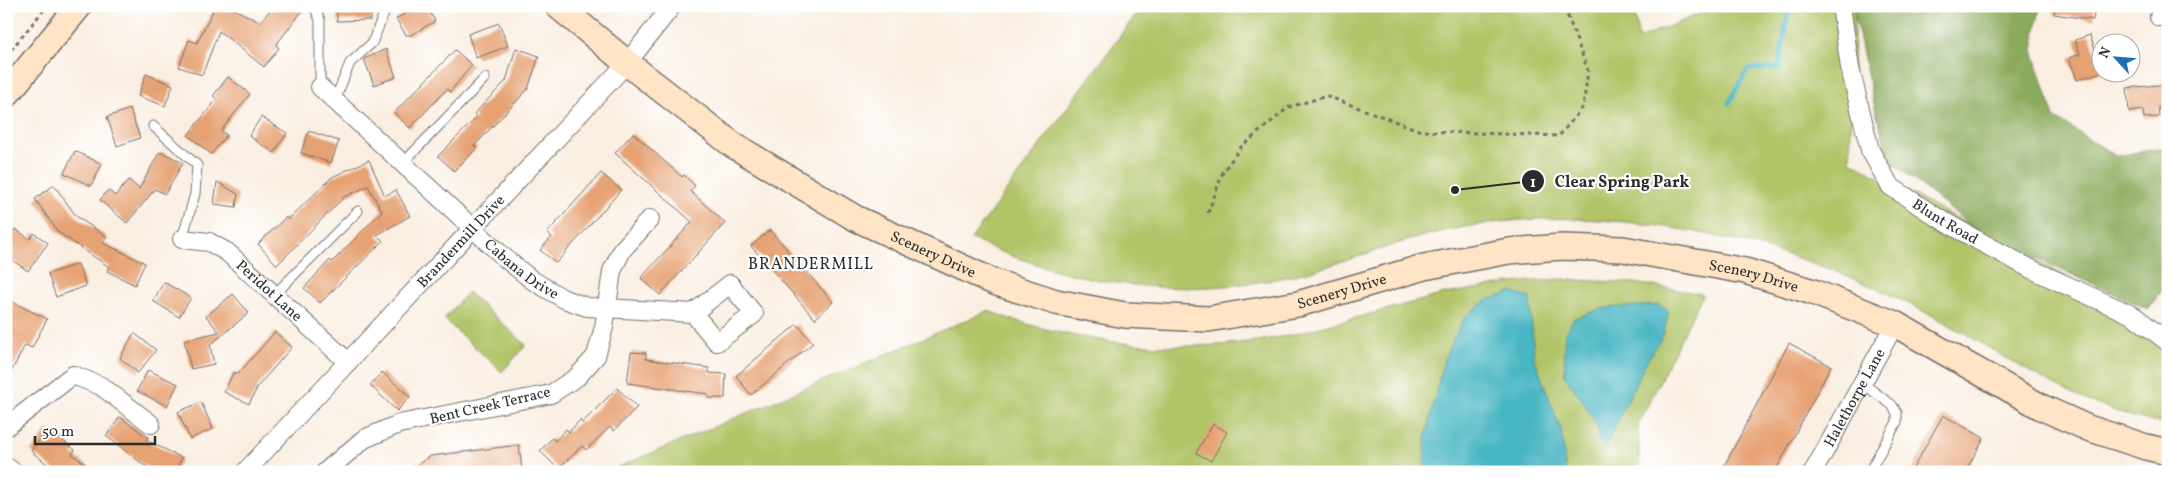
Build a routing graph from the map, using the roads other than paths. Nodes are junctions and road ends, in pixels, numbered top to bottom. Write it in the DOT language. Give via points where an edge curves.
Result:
graph roads {
  1 [pos="79,6"];
  2 [pos="314,6"];
  3 [pos="387,6"];
  4 [pos="558,6"];
  5 [pos="672,6"];
  6 [pos="1840,6"];
  7 [pos="627,63"];
  8 [pos="485,78"];
  9 [pos="320,87"];
  10 [pos="6,95"];
  11 [pos="336,100"];
  12 [pos="153,126"];
  13 [pos="403,163"];
  14 [pos="358,211"];
  15 [pos="650,219"];
  16 [pos="474,229"];
  17 [pos="182,240"];
  18 [pos="274,295"];
  19 [pos="605,307"];
  20 [pos="693,313"];
  21 [pos="1895,324"];
  22 [pos="2168,342"];
  23 [pos="348,362"];
  24 [pos="1862,383"];
  25 [pos="151,424"];
  26 [pos="6,427"];
  27 [pos="2168,452"];
  28 [pos="6,461"];
  29 [pos="247,471"];
  30 [pos="21,472"];
  31 [pos="325,472"];
  32 [pos="1813,472"];
  33 [pos="1868,472"];
  1 -- 10 [label="street"];
  2 -- 9 [label="lane" via="320,20"];
  3 -- 11 [label="lane" via="372,43 350,63"];
  4 -- 7 [label="street, Scenery Drive"];
  5 -- 7 [label="street, Brandermill Drive"];
  6 -- 22 [label="street, Blunt Road" via="1850,68 1870,150 1890,186 1993,249 2134,316"];
  7 -- 16 [label="street, Brandermill Drive"];
  7 -- 21 [label="street, Scenery Drive" via="733,145 855,218 994,282 1056,302 1125,315 1208,318 1298,304 1424,267 1509,251 1562,247 1623,249 1745,272 1813,292"];
  8 -- 13 [label="lane"];
  9 -- 11 [label="street, Cabana Drive"];
  11 -- 13 [label="street, Cabana Drive"];
  12 -- 17 [label="lane" via="197,165 195,194"];
  13 -- 16 [label="street, Cabana Drive"];
  14 -- 18 [label="lane"];
  15 -- 19 [label="street, Bent Creek Terrace" via="622,250 612,271"];
  16 -- 19 [label="street, Cabana Drive" via="532,280 564,299 587,307"];
  16 -- 23 [label="street, Brandermill Drive"];
  17 -- 18 [label="street, Peridot Lane" via="209,242 221,249"];
  18 -- 23 [label="street, Peridot Lane"];
  19 -- 20 [label="street, Cabana Drive"];
  19 -- 31 [label="street, Bent Creek Terrace" via="604,327 596,356 577,377 551,394 399,424 364,440"];
  21 -- 24 [label="street, Halethorpe Lane"];
  21 -- 27 [label="street, Scenery Drive" via="2041,407 2088,428"];
  23 -- 29 [label="street, Brandermill Drive"];
  24 -- 32 [label="street, Halethorpe Lane"];
  24 -- 33 [label="lane" via="1897,412 1896,422"];
  25 -- 26 [label="street" via="101,386 73,376"];
  28 -- 30 [label="lane"];
}
